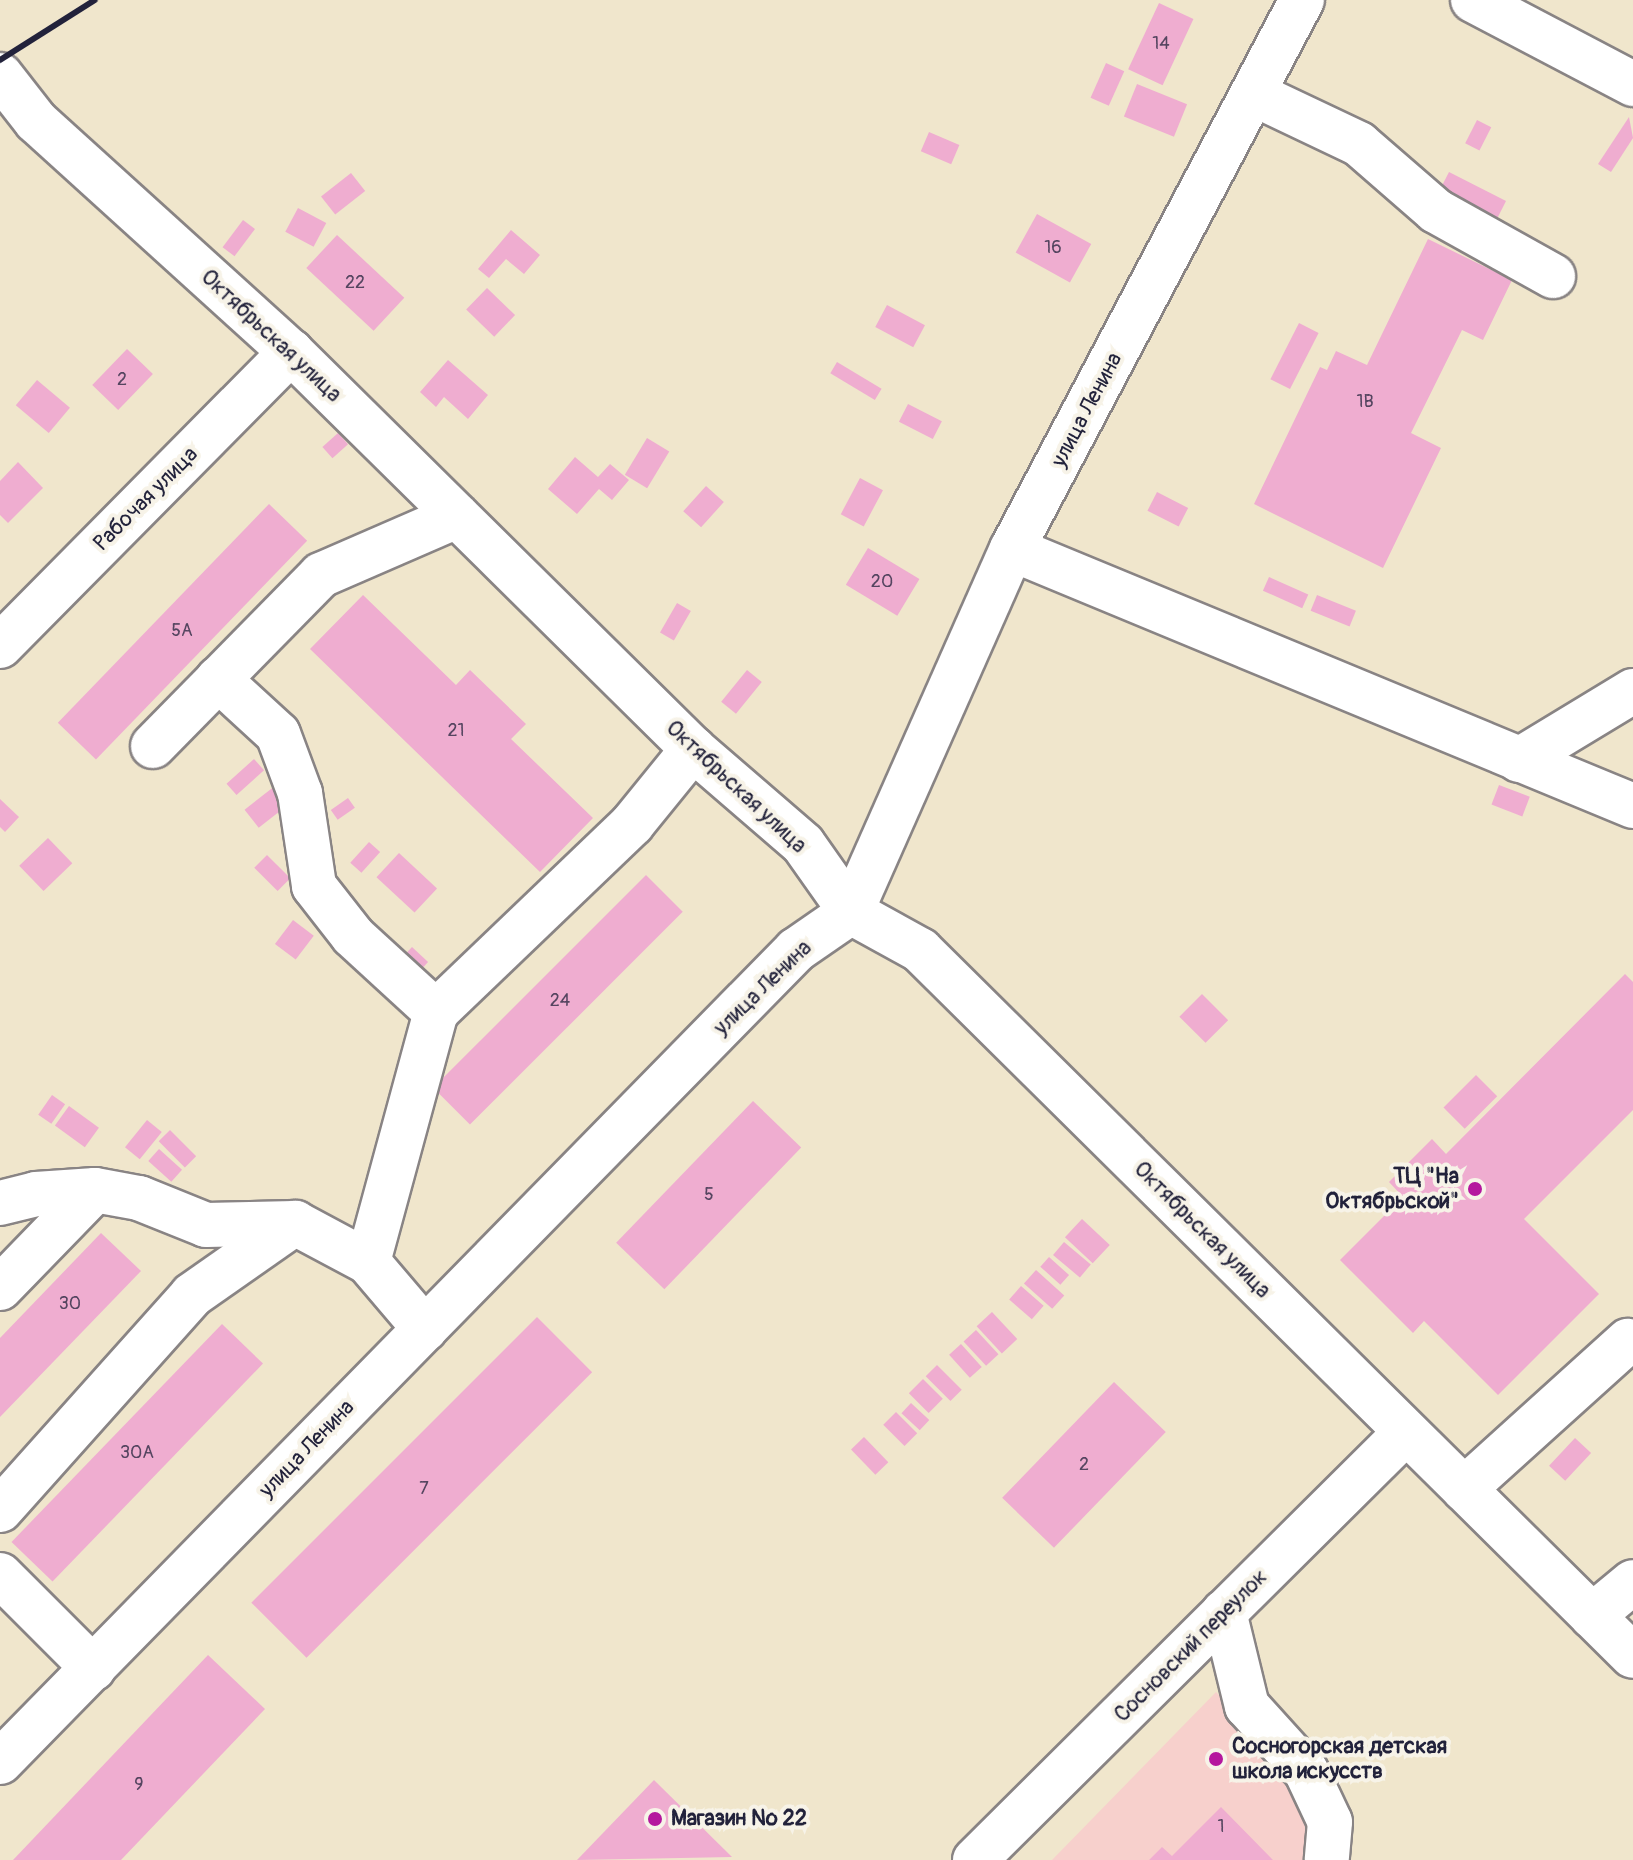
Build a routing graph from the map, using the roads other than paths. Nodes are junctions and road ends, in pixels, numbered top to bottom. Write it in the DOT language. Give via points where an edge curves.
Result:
graph roads {
  1 [pos="1302,0"];
  2 [pos="1473,0"];
  3 [pos="0,75"];
  4 [pos="1633,84"];
  5 [pos="1256,95"];
  6 [pos="1553,276"];
  7 [pos="291,352"];
  8 [pos="457,516"];
  9 [pos="1012,549"];
  10 [pos="0,646"];
  11 [pos="218,679"];
  12 [pos="1633,691"];
  13 [pos="153,746"];
  14 [pos="693,749"];
  15 [pos="1519,760"];
  16 [pos="1633,806"];
  17 [pos="851,912"];
  18 [pos="436,1012"];
  19 [pos="95,1190"];
  20 [pos="0,1203"];
  21 [pos="295,1223"];
  22 [pos="368,1262"];
  23 [pos="0,1288"];
  24 [pos="425,1329"];
  25 [pos="1628,1341"];
  26 [pos="1406,1432"];
  27 [pos="1464,1489"];
  28 [pos="0,1510"];
  29 [pos="0,1575"];
  30 [pos="1633,1582"];
  31 [pos="1224,1612"];
  32 [pos="1592,1616"];
  33 [pos="1633,1656"];
  34 [pos="93,1668"];
  35 [pos="0,1762"];
  36 [pos="975,1860"];
  37 [pos="1327,1860"];
  1 -- 5 [label="street, улица Ленина"];
  2 -- 4 [label="street"];
  3 -- 7 [label="street, Октябрьская улица" via="36,121"];
  5 -- 6 [label="street" via="1359,144 1436,211"];
  5 -- 9 [label="street, улица Ленина"];
  7 -- 8 [label="street, Октябрьская улица"];
  7 -- 10 [label="street, Рабочая улица"];
  8 -- 11 [label="street" via="321,575"];
  8 -- 14 [label="street, Октябрьская улица"];
  9 -- 15 [label="street"];
  9 -- 17 [label="street, улица Ленина"];
  11 -- 13 [label="street"];
  11 -- 18 [label="street" via="278,734 300,793 314,886 353,936"];
  12 -- 15 [label="street"];
  14 -- 17 [label="street, Октябрьская улица" via="803,844"];
  14 -- 18 [label="street" via="632,824"];
  15 -- 16 [label="street"];
  17 -- 24 [label="street, улица Ленина" via="796,950"];
  17 -- 26 [label="street, Октябрьская улица" via="920,950"];
  18 -- 22 [label="street"];
  19 -- 20 [label="street" via="36,1194"];
  19 -- 21 [label="street" via="139,1198 206,1225"];
  19 -- 23 [label="street"];
  21 -- 22 [label="street"];
  21 -- 28 [label="street" via="192,1295"];
  22 -- 24 [label="street"];
  24 -- 34 [label="street, улица Ленина"];
  25 -- 27 [label="street"];
  26 -- 27 [label="street, Октябрьская улица"];
  26 -- 31 [label="street, Сосновский переулок"];
  27 -- 32 [label="street, Октябрьская улица"];
  29 -- 34 [label="street"];
  30 -- 32 [label="street"];
  31 -- 36 [label="street, Сосновский переулок"];
  31 -- 37 [label="street" via="1247,1706 1306,1771 1330,1822"];
  32 -- 33 [label="street, Октябрьская улица"];
  34 -- 35 [label="street, улица Ленина"];
}
